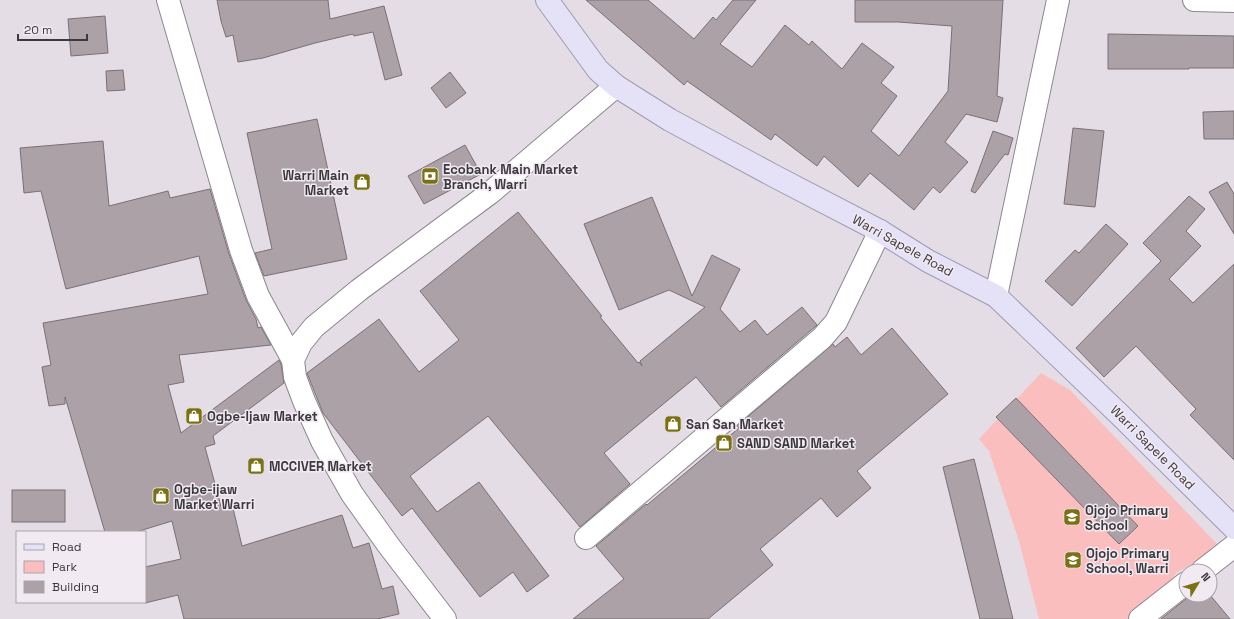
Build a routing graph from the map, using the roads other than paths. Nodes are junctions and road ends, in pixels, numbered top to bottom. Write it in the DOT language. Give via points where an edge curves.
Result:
graph roads {
  1 [pos="168,0"];
  2 [pos="547,0"];
  3 [pos="1058,0"];
  4 [pos="1194,0"];
  5 [pos="1234,1"];
  6 [pos="616,86"];
  7 [pos="880,231"];
  8 [pos="996,296"];
  9 [pos="293,360"];
  10 [pos="1234,528"];
  11 [pos="586,538"];
  12 [pos="1234,546"];
  13 [pos="1212,563"];
  14 [pos="1178,589"];
  15 [pos="445,619"];
  16 [pos="1140,619"];
  1 -- 9 [label="street" via="241,250 258,296"];
  2 -- 6 [label="main road, Warri Sapele Road" via="598,70"];
  3 -- 8 [label="street"];
  4 -- 5 [label="street"];
  6 -- 7 [label="main road, Warri Sapele Road" via="670,120"];
  6 -- 9 [label="street" via="490,193 314,326 300,343"];
  7 -- 8 [label="main road, Warri Sapele Road" via="928,261"];
  7 -- 11 [label="street" via="836,322 822,338"];
  8 -- 10 [label="main road, Warri Sapele Road"];
  9 -- 15 [label="street" via="295,377 304,401 352,494"];
  12 -- 13 [label="street"];
  14 -- 16 [label="street"];
}
